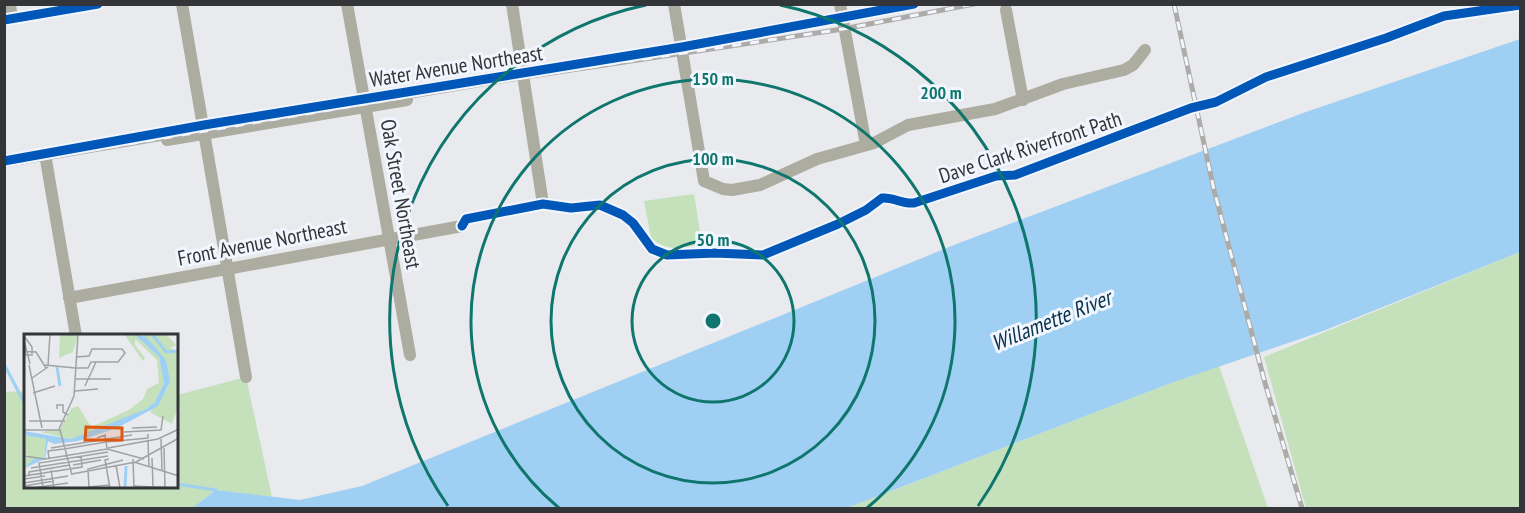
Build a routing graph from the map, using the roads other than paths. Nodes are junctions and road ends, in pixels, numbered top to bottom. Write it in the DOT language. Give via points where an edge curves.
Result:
graph roads {
  1 [pos="10,4"];
  2 [pos="98,4"];
  3 [pos="182,4"];
  4 [pos="347,4"];
  5 [pos="512,4"];
  6 [pos="674,4"];
  7 [pos="840,4"];
  8 [pos="914,4"];
  9 [pos="1006,10"];
  10 [pos="842,18"];
  11 [pos="8,20"];
  12 [pos="682,47"];
  13 [pos="1145,50"];
  14 [pos="525,77"];
  15 [pos="1023,100"];
  16 [pos="364,103"];
  17 [pos="205,129"];
  18 [pos="866,145"];
  19 [pos="46,157"];
  20 [pos="4,161"];
  21 [pos="4,168"];
  22 [pos="543,204"];
  23 [pos="462,226"];
  24 [pos="389,238"];
  25 [pos="229,268"];
  26 [pos="69,298"];
  27 [pos="76,334"];
  28 [pos="410,355"];
  29 [pos="246,377"];
  1 -- 11 [label="street"];
  2 -- 11 [label="street"];
  3 -- 17 [label="street"];
  4 -- 16 [label="street, Oak Street Northeast"];
  5 -- 14 [label="street"];
  6 -- 12 [label="street"];
  7 -- 10 [label="street"];
  8 -- 10 [label="street, Water Avenue Northeast"];
  9 -- 15 [label="street"];
  10 -- 12 [label="street, Water Avenue Northeast"];
  10 -- 18 [label="street"];
  12 -- 14 [label="street, Water Avenue Northeast" via="630,62"];
  12 -- 18 [label="street" via="704,181 732,190 760,185 816,159"];
  13 -- 15 [label="street" via="1124,70 1063,84"];
  14 -- 16 [label="street, Water Avenue Northeast"];
  14 -- 22 [label="street"];
  15 -- 18 [label="street" via="908,125"];
  16 -- 17 [label="street, Water Avenue Northeast"];
  16 -- 24 [label="street, Oak Street Northeast"];
  17 -- 19 [label="street, Water Avenue Northeast"];
  17 -- 25 [label="street"];
  19 -- 20 [label="street, Water Avenue Northeast"];
  19 -- 21 [label="street, Water Avenue Northeast"];
  19 -- 26 [label="street"];
  23 -- 24 [label="street, Front Avenue Northeast"];
  24 -- 25 [label="street, Front Avenue Northeast"];
  24 -- 28 [label="street, Oak Street Northeast"];
  25 -- 26 [label="street, Front Avenue Northeast"];
  25 -- 29 [label="street"];
  26 -- 27 [label="street"];
}
